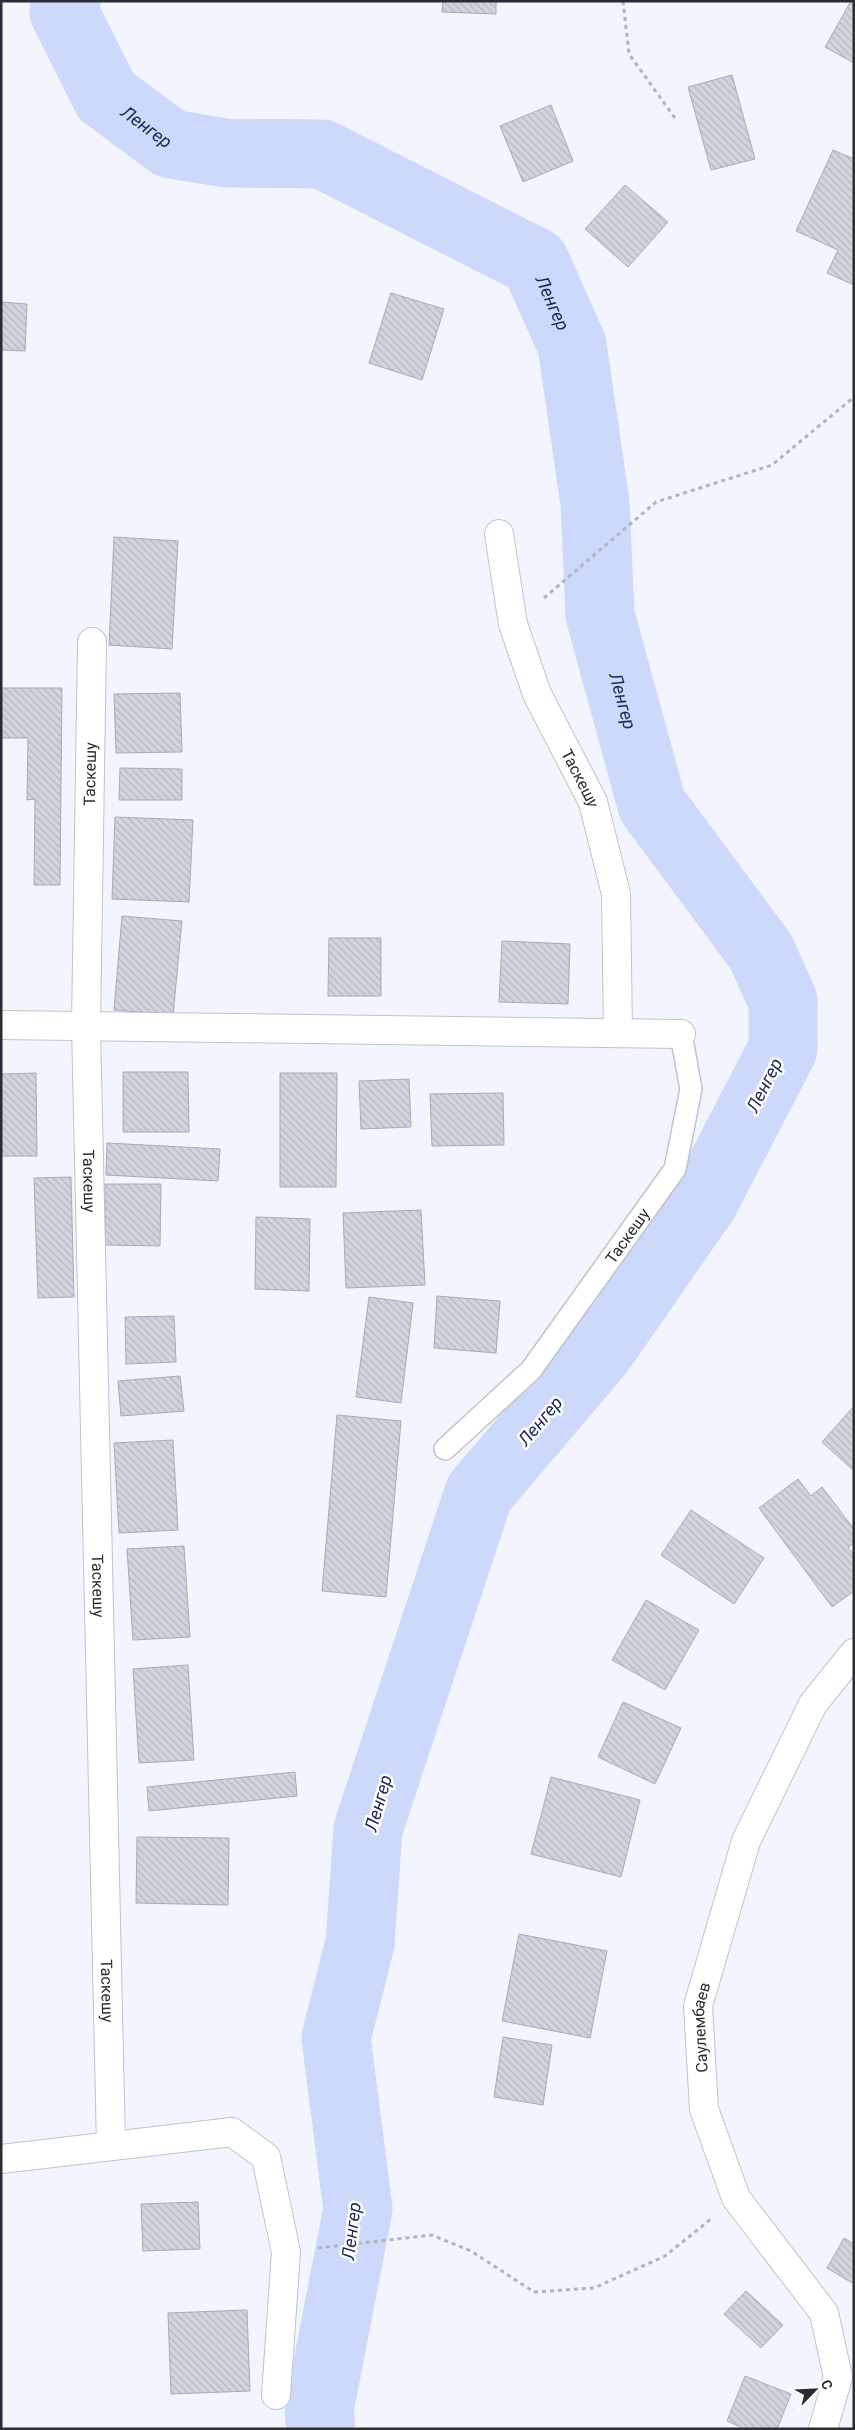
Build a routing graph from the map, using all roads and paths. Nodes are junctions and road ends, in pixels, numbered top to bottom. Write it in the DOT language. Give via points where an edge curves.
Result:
graph roads {
  1 [pos="623,1"];
  2 [pos="677,121"];
  3 [pos="854,397"];
  4 [pos="500,534"];
  5 [pos="513,624"];
  6 [pos="92,642"];
  7 [pos="1,1025"];
  8 [pos="86,1026"];
  9 [pos="618,1033"];
  10 [pos="682,1034"];
  11 [pos="445,1449"];
  12 [pos="854,1653"];
  13 [pos="111,2146"];
  14 [pos="1,2159"];
  15 [pos="736,2198"];
  16 [pos="286,2252"];
  17 [pos="276,2395"];
  18 [pos="823,2429"];
  1 -- 2 [label="path" via="629,54"];
  3 -- 5 [label="path" via="772,465 656,502"];
  4 -- 5 [label="street, Таскешу"];
  5 -- 9 [label="street, Таскешу" via="537,694 592,802 616,894"];
  6 -- 8 [label="street, Таскешу"];
  7 -- 8 [label="street, Таскешу"];
  8 -- 9 [label="street, Таскешу"];
  8 -- 13 [label="street, Таскешу"];
  9 -- 10 [label="street, Таскешу"];
  10 -- 11 [label="lane, Таскешу" via="691,1089 675,1169 530,1370"];
  12 -- 15 [label="street, Саулембаев" via="813,1704 746,1841 698,2006 704,2110"];
  13 -- 14 [label="street"];
  13 -- 16 [label="street" via="232,2132 266,2157"];
  15 -- 16 [label="path" via="665,2256 594,2288 534,2292 471,2250 432,2235"];
  15 -- 18 [label="street, Саулембаев" via="824,2313 838,2377"];
  16 -- 17 [label="street"];
}
